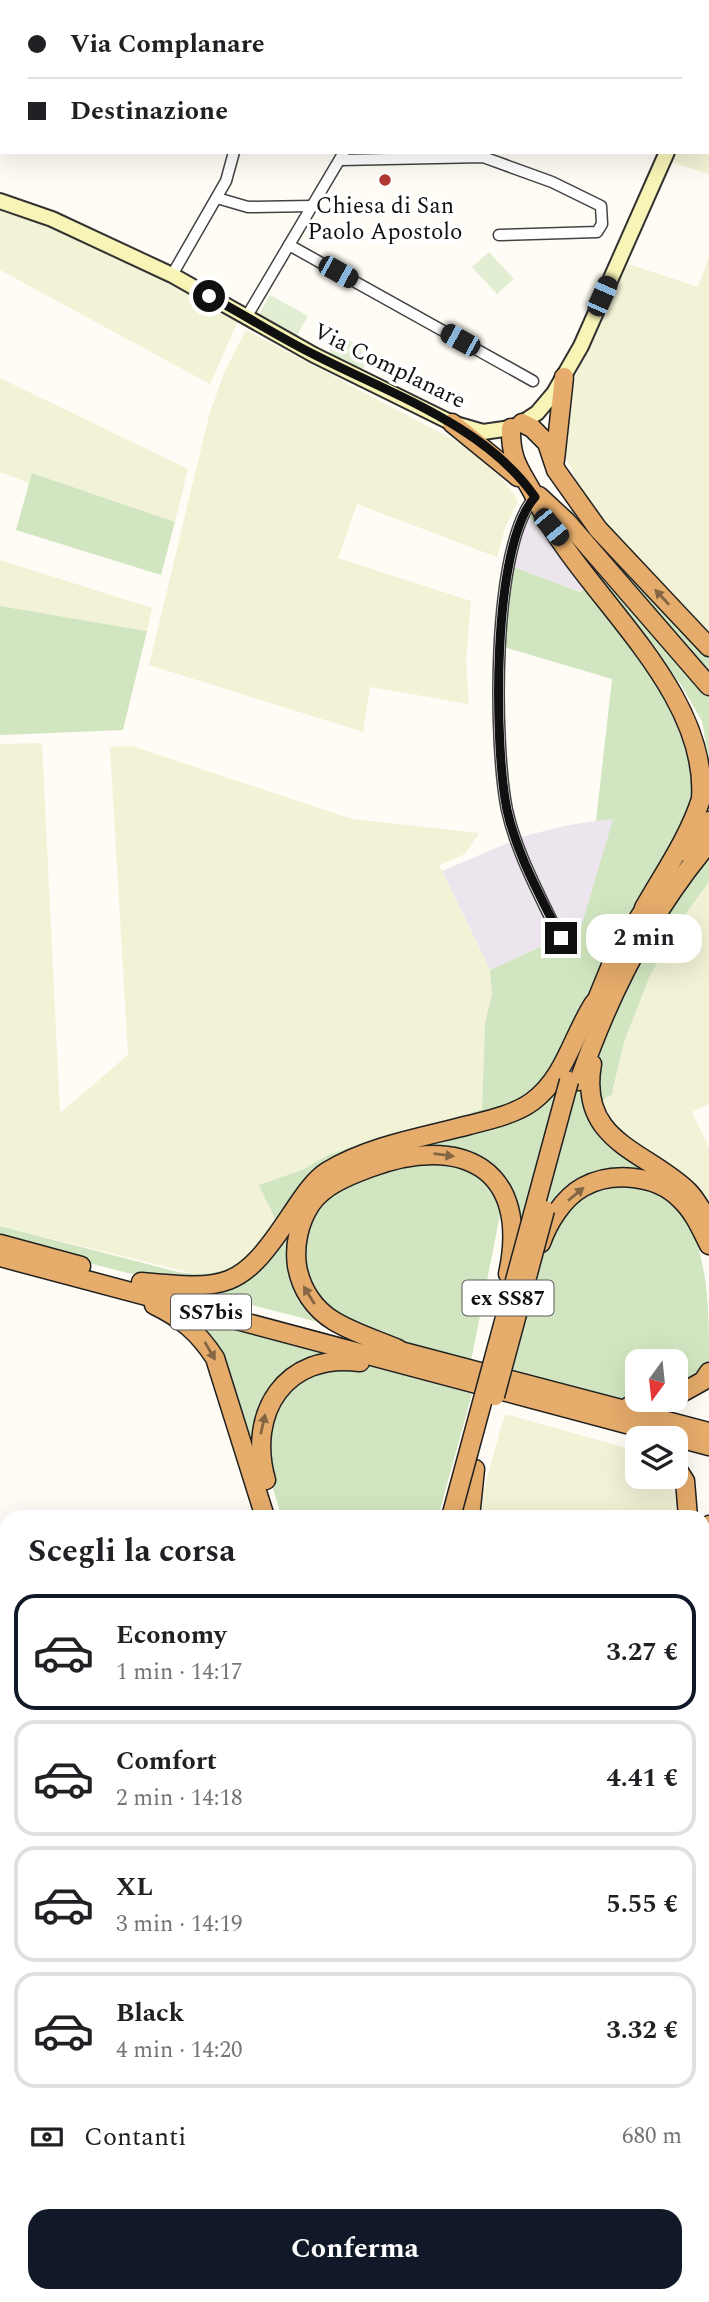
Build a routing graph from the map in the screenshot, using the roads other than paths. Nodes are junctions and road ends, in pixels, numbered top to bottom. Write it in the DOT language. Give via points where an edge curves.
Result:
graph roads {
  1 [pos="234,154"];
  2 [pos="666,154"];
  3 [pos="342,156"];
  4 [pos="217,198"];
  5 [pos="0,201"];
  6 [pos="312,206"];
  7 [pos="499,235"];
  8 [pos="289,245"];
  9 [pos="172,275"];
  10 [pos="247,316"];
  11 [pos="564,377"];
  12 [pos="533,381"];
  13 [pos="452,423"];
  14 [pos="516,426"];
  15 [pos="556,470"];
  16 [pos="531,491"];
  17 [pos="567,522"];
  18 [pos="709,647"];
  19 [pos="709,686"];
  20 [pos="709,821"];
  21 [pos="709,843"];
  22 [pos="644,908"];
  23 [pos="561,938"];
  24 [pos="601,1004"];
  25 [pos="574,1082"];
  26 [pos="373,1159"];
  27 [pos="709,1223"];
  28 [pos="0,1244"];
  29 [pos="709,1245"];
  30 [pos="0,1257"];
  31 [pos="528,1272"];
  32 [pos="68,1275"];
  33 [pos="141,1282"];
  34 [pos="506,1307"];
  35 [pos="408,1353"];
  36 [pos="421,1370"];
  37 [pos="709,1372"];
  38 [pos="688,1389"];
  39 [pos="625,1406"];
  40 [pos="619,1407"];
  41 [pos="580,1412"];
  42 [pos="625,1430"];
  43 [pos="709,1432"];
  44 [pos="709,1446"];
  45 [pos="471,1463"];
  46 [pos="686,1489"];
  47 [pos="271,1510"];
  48 [pos="272,1510"];
  49 [pos="446,1510"];
  50 [pos="453,1510"];
  51 [pos="464,1510"];
  52 [pos="470,1510"];
  53 [pos="687,1510"];
  1 -- 4 [label="street"];
  2 -- 11 [label="main road"];
  3 -- 6 [label="street"];
  3 -- 7 [label="street" via="490,158 601,206 602,224 597,232"];
  4 -- 6 [label="street" via="248,207"];
  4 -- 9 [label="street"];
  5 -- 9 [label="main road, Via Complanare" via="52,219"];
  6 -- 8 [label="street"];
  8 -- 10 [label="street"];
  8 -- 12 [label="street"];
  9 -- 10 [label="main road, Via Complanare"];
  10 -- 13 [label="main road, Via Complanare" via="314,355"];
  11 -- 14 [label="main road" via="537,413"];
  11 -- 15 [label="highway"];
  13 -- 14 [label="main road, Via Complanare" via="483,432"];
  13 -- 16 [label="highway"];
  14 -- 15 [label="highway" via="532,428 547,443"];
  14 -- 16 [label="highway" via="511,454"];
  15 -- 16 [label="highway" via="548,489"];
  15 -- 17 [label="highway"];
  18 -- 15 [label="highway, one-way" via="598,528"];
  16 -- 17 [label="highway"];
  16 -- 22 [label="highway" via="551,527 684,693 705,743 705,779 698,806"];
  16 -- 23 [label="street" via="518,523 506,584 500,639 501,754 516,843"];
  17 -- 19 [label="highway"];
  20 -- 22 [label="highway, ex SS87"];
  21 -- 24 [label="highway, ex SS87" via="678,879"];
  22 -- 24 [label="highway, ex SS87" via="614,958"];
  24 -- 25 [label="highway, ex SS87"];
  25 -- 26 [label="highway" via="492,1119"];
  25 -- 27 [label="highway" via="611,1136 689,1192"];
  25 -- 31 [label="highway, ex SS87, bridge"];
  25 -- 34 [label="highway, ex SS87, bridge"];
  26 -- 33 [label="highway" via="326,1172 307,1191 265,1254 235,1278 200,1287"];
  26 -- 34 [label="highway, one-way, bridge" via="444,1154 487,1172 513,1219"];
  35 -- 26 [label="highway, one-way" via="320,1310 309,1298 297,1262 298,1235 311,1203"];
  28 -- 33 [label="highway, SS7bis"];
  31 -- 29 [label="highway, one-way, bridge" via="563,1206 583,1187 610,1178 639,1179 679,1197"];
  30 -- 32 [label="highway, SS7bis"];
  31 -- 45 [label="highway, ex SS87, bridge"];
  32 -- 36 [label="highway, SS7bis"];
  32 -- 47 [label="highway, one-way" via="153,1305 181,1318 201,1336 215,1358"];
  33 -- 35 [label="highway, SS7bis"];
  34 -- 45 [label="highway, ex SS87, bridge"];
  35 -- 40 [label="highway, SS7bis"];
  36 -- 41 [label="highway, SS7bis"];
  48 -- 36 [label="highway, one-way" via="260,1433 270,1403 287,1382 311,1366 341,1359"];
  37 -- 38 [label="highway"];
  39 -- 40 [label="highway"];
  40 -- 43 [label="highway, SS7bis"];
  41 -- 42 [label="highway"];
  41 -- 44 [label="highway, SS7bis"];
  45 -- 49 [label="highway, bridge"];
  45 -- 50 [label="highway, ex SS87, bridge"];
  45 -- 51 [label="highway, ex SS87"];
  45 -- 52 [label="highway"];
  46 -- 53 [label="highway"];
}
